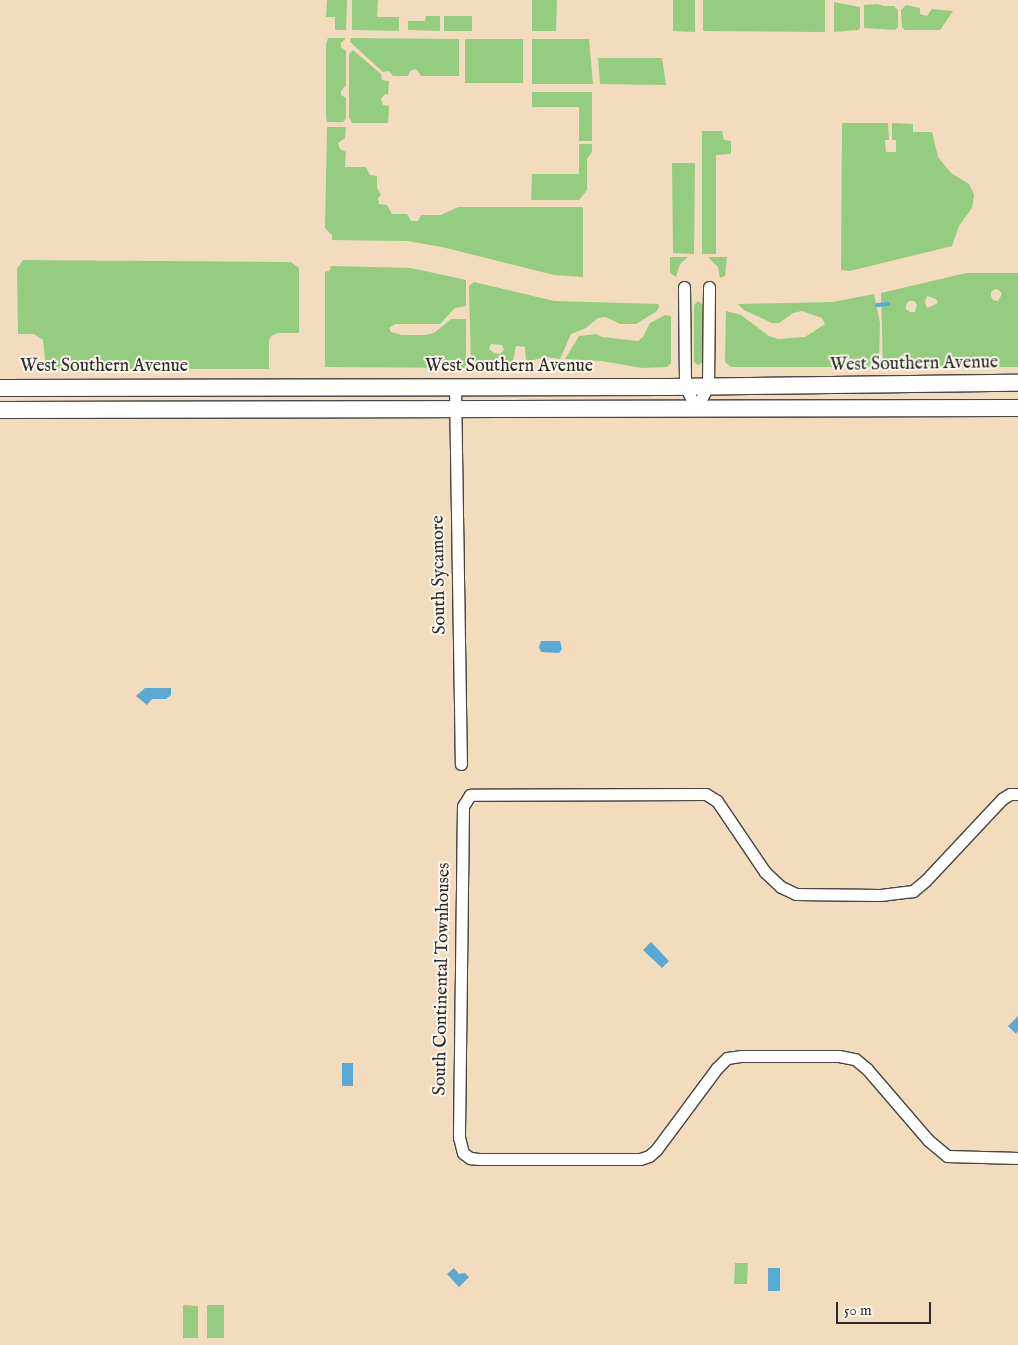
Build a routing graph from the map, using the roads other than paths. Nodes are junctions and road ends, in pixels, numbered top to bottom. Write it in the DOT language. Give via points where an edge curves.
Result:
graph roads {
  1 [pos="684,287"];
  2 [pos="709,287"];
  3 [pos="1018,383"];
  4 [pos="988,384"];
  5 [pos="685,386"];
  6 [pos="708,386"];
  7 [pos="455,387"];
  8 [pos="0,388"];
  9 [pos="455,408"];
  10 [pos="696,408"];
  11 [pos="877,408"];
  12 [pos="1018,408"];
  13 [pos="0,410"];
  14 [pos="461,764"];
  15 [pos="1018,794"];
  16 [pos="1018,1158"];
  1 -- 5 [label="street"];
  2 -- 6 [label="street"];
  3 -- 4 [label="main road, West Southern Avenue"];
  4 -- 6 [label="main road, West Southern Avenue"];
  4 -- 11 [label="main road" via="945,395 892,397"];
  5 -- 6 [label="main road, West Southern Avenue"];
  5 -- 7 [label="main road, West Southern Avenue"];
  5 -- 10 [label="street"];
  6 -- 10 [label="street"];
  7 -- 8 [label="main road, West Southern Avenue"];
  7 -- 9 [label="street, South Sycamore"];
  9 -- 10 [label="main road"];
  9 -- 13 [label="main road"];
  9 -- 14 [label="street, South Sycamore"];
  10 -- 11 [label="main road"];
  11 -- 12 [label="main road"];
  15 -- 16 [label="street, South Continental Townhouses" via="1010,794 1002,800 913,890 880,895 796,894 781,887 765,872 717,801 706,794 470,796 463,806 459,1137 463,1153 470,1158 640,1159 656,1150 716,1068 727,1058 839,1056 855,1059 867,1069 928,1140 946,1156"];
}
